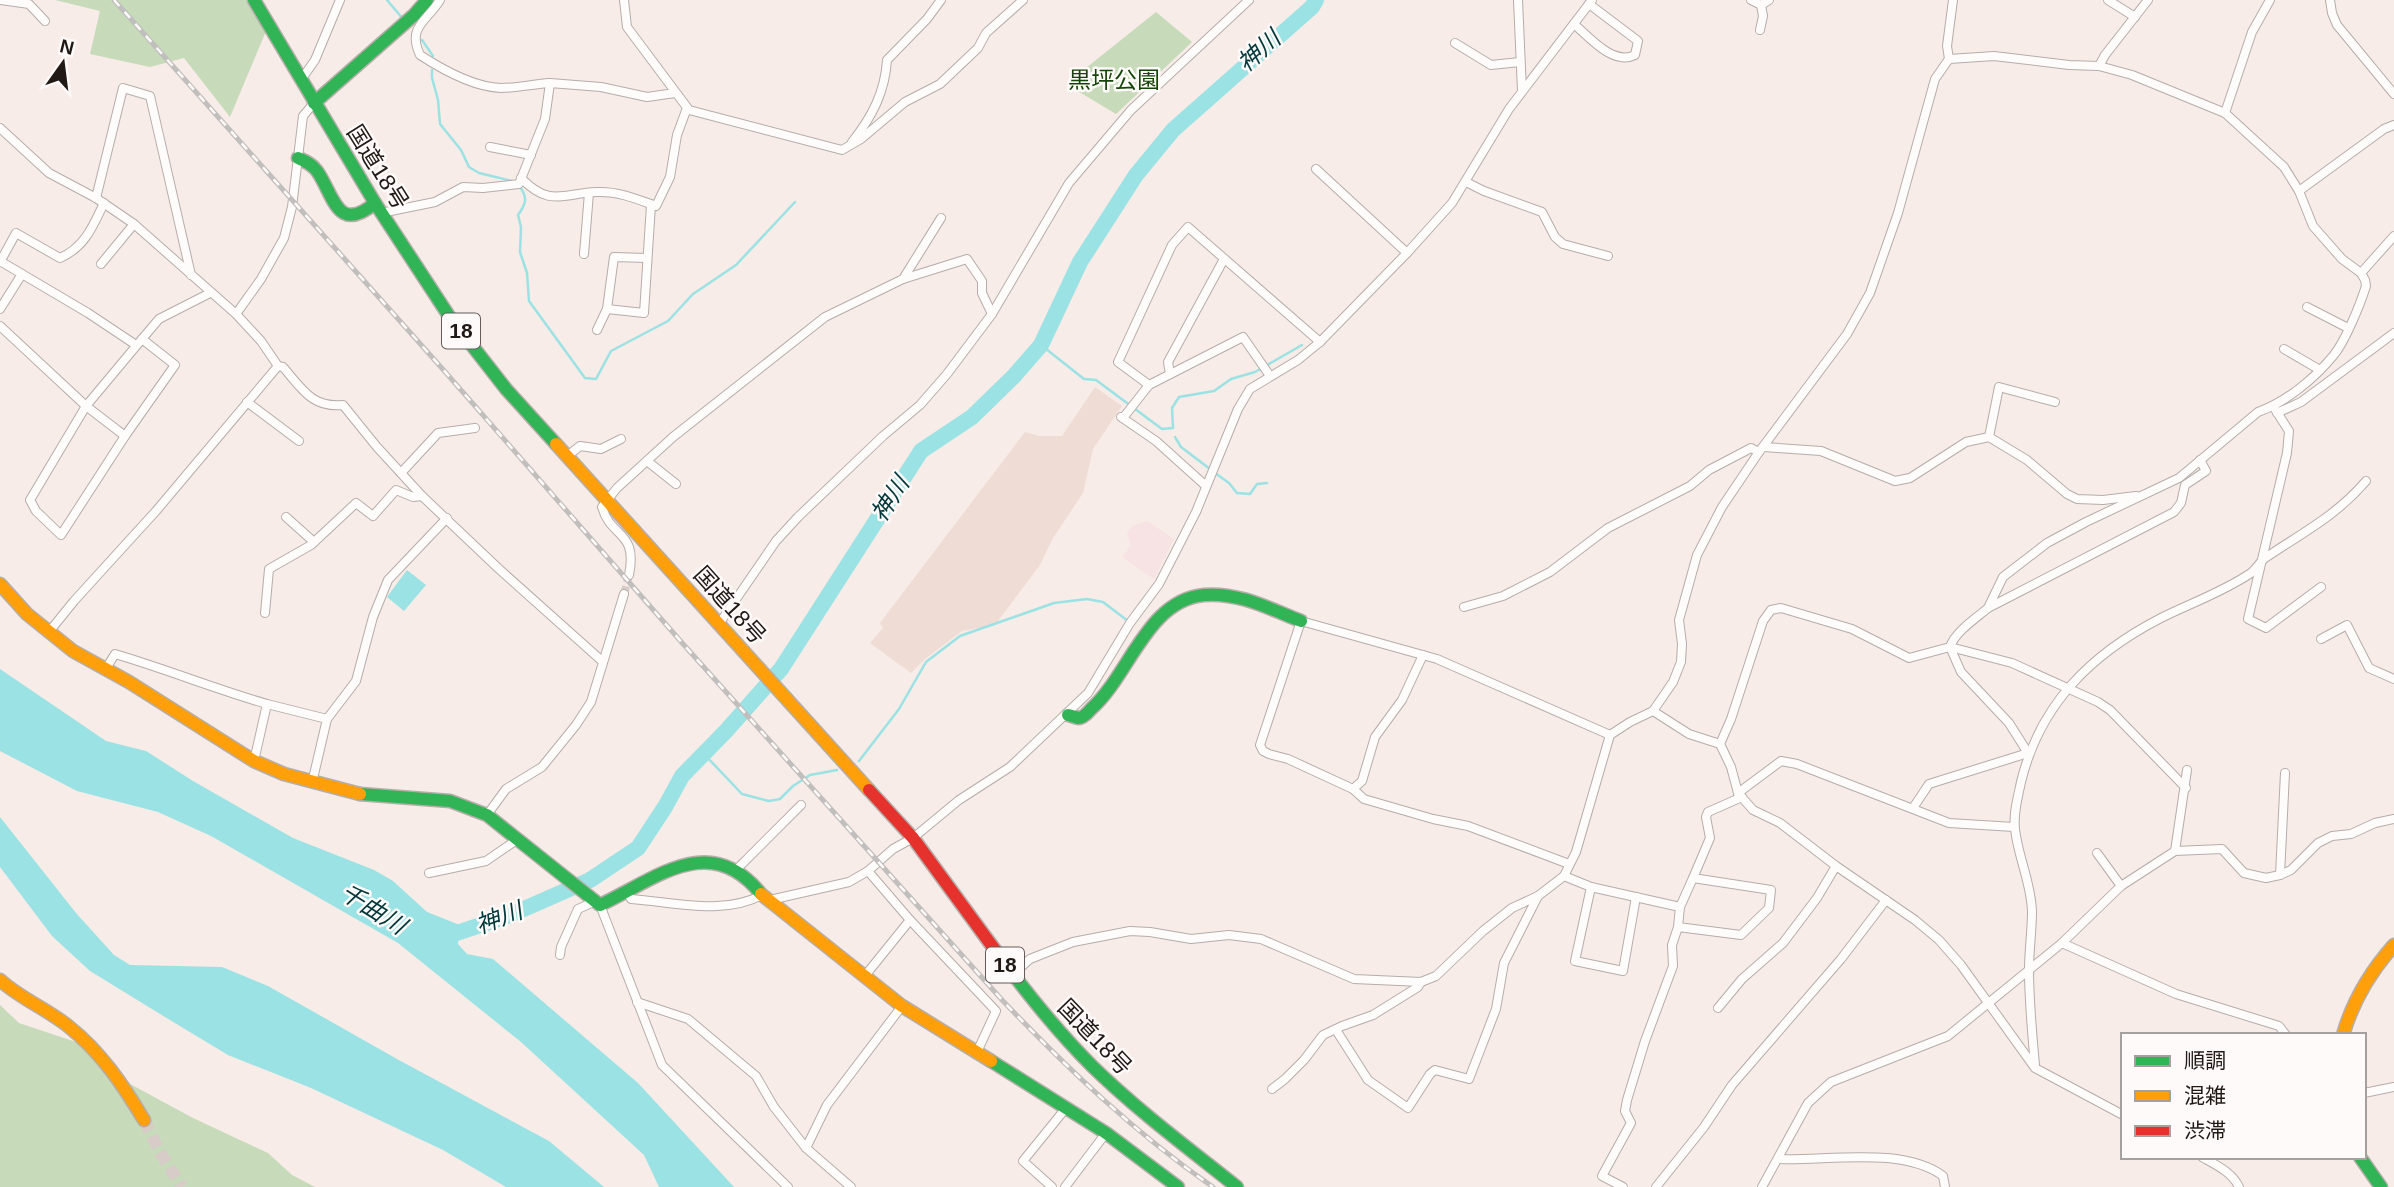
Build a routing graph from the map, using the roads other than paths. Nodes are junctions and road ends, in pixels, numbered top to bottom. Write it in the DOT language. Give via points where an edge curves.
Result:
graph roads {
  1 [pos="1,0"];
  2 [pos="254,0"];
  3 [pos="340,0"];
  4 [pos="427,0"];
  5 [pos="440,0"];
  6 [pos="624,0"];
  7 [pos="941,0"];
  8 [pos="1023,0"];
  9 [pos="1249,0"];
  10 [pos="1518,0"];
  11 [pos="1751,0"];
  12 [pos="1953,0"];
  13 [pos="2108,0"];
  14 [pos="2148,0"];
  15 [pos="2270,0"];
  16 [pos="2330,0"];
  17 [pos="1590,2"];
  18 [pos="1765,2"];
  19 [pos="2135,17"];
  20 [pos="45,21"];
  21 [pos="1574,24"];
  22 [pos="1760,30"];
  23 [pos="1455,43"];
  24 [pos="1949,59"];
  25 [pos="1520,62"];
  26 [pos="2099,66"];
  27 [pos="301,80"];
  28 [pos="550,83"];
  29 [pos="1522,92"];
  30 [pos="676,93"];
  31 [pos="2394,94"];
  32 [pos="314,103"];
  33 [pos="687,108"];
  34 [pos="2225,113"];
  35 [pos="2394,125"];
  36 [pos="0,128"];
  37 [pos="850,144"];
  38 [pos="490,147"];
  39 [pos="531,155"];
  40 [pos="298,158"];
  41 [pos="1316,169"];
  42 [pos="521,178"];
  43 [pos="1466,182"];
  44 [pos="2299,191"];
  45 [pos="589,193"];
  46 [pos="100,201"];
  47 [pos="651,205"];
  48 [pos="378,208"];
  49 [pos="941,218"];
  50 [pos="134,224"];
  51 [pos="2394,236"];
  52 [pos="1407,253"];
  53 [pos="584,254"];
  54 [pos="1608,256"];
  55 [pos="647,258"];
  56 [pos="1224,259"];
  57 [pos="0,262"];
  58 [pos="101,264"];
  59 [pos="2361,273"];
  60 [pos="22,274"];
  61 [pos="191,275"];
  62 [pos="903,279"];
  63 [pos="210,293"];
  64 [pos="2308,307"];
  65 [pos="0,309"];
  66 [pos="607,309"];
  67 [pos="236,314"];
  68 [pos="992,314"];
  69 [pos="2348,328"];
  70 [pos="597,330"];
  71 [pos="2,332"];
  72 [pos="2394,333"];
  73 [pos="139,342"];
  74 [pos="1320,342"];
  75 [pos="2284,349"];
  76 [pos="278,366"];
  77 [pos="2320,370"];
  78 [pos="1170,374"];
  79 [pos="1270,376"];
  80 [pos="1149,386"];
  81 [pos="247,402"];
  82 [pos="2055,402"];
  83 [pos="86,405"];
  84 [pos="2275,410"];
  85 [pos="475,428"];
  86 [pos="125,436"];
  87 [pos="1989,437"];
  88 [pos="621,439"];
  89 [pos="299,441"];
  90 [pos="1762,449"];
  91 [pos="566,457"];
  92 [pos="2200,460"];
  93 [pos="647,461"];
  94 [pos="401,473"];
  95 [pos="2366,481"];
  96 [pos="676,484"];
  97 [pos="1206,486"];
  98 [pos="2146,494"];
  99 [pos="422,496"];
  100 [pos="606,501"];
  101 [pos="286,517"];
  102 [pos="447,518"];
  103 [pos="314,542"];
  104 [pos="2263,559"];
  105 [pos="629,575"];
  106 [pos="0,584"];
  107 [pos="2321,587"];
  108 [pos="624,594"];
  109 [pos="1464,607"];
  110 [pos="1987,608"];
  111 [pos="265,613"];
  112 [pos="1301,621"];
  113 [pos="722,627"];
  114 [pos="49,632"];
  115 [pos="2321,639"];
  116 [pos="1950,647"];
  117 [pos="1423,655"];
  118 [pos="602,661"];
  119 [pos="105,670"];
  120 [pos="2394,679"];
  121 [pos="2067,688"];
  122 [pos="267,704"];
  123 [pos="1653,711"];
  124 [pos="1068,715"];
  125 [pos="327,719"];
  126 [pos="1610,734"];
  127 [pos="1720,744"];
  128 [pos="2028,753"];
  129 [pos="254,761"];
  130 [pos="2187,771"];
  131 [pos="2285,773"];
  132 [pos="312,783"];
  133 [pos="2186,788"];
  134 [pos="1353,789"];
  135 [pos="1740,795"];
  136 [pos="801,805"];
  137 [pos="1913,808"];
  138 [pos="487,815"];
  139 [pos="2394,819"];
  140 [pos="2014,827"];
  141 [pos="913,838"];
  142 [pos="519,839"];
  143 [pos="2175,851"];
  144 [pos="2097,853"];
  145 [pos="1569,864"];
  146 [pos="1836,866"];
  147 [pos="735,871"];
  148 [pos="868,871"];
  149 [pos="429,873"];
  150 [pos="1564,876"];
  151 [pos="2280,876"];
  152 [pos="1693,878"];
  153 [pos="2121,886"];
  154 [pos="1591,887"];
  155 [pos="628,893"];
  156 [pos="1538,896"];
  157 [pos="1636,897"];
  158 [pos="766,898"];
  159 [pos="1886,900"];
  160 [pos="598,903"];
  161 [pos="1680,907"];
  162 [pos="910,920"];
  163 [pos="1678,927"];
  164 [pos="2062,943"];
  165 [pos="2394,946"];
  166 [pos="560,955"];
  167 [pos="2029,968"];
  168 [pos="1012,975"];
  169 [pos="864,977"];
  170 [pos="0,980"];
  171 [pos="1421,982"];
  172 [pos="637,1002"];
  173 [pos="1987,1002"];
  174 [pos="902,1006"];
  175 [pos="1718,1008"];
  176 [pos="1336,1030"];
  177 [pos="2284,1033"];
  178 [pos="2344,1033"];
  179 [pos="977,1052"];
  180 [pos="2035,1068"];
  181 [pos="2394,1087"];
  182 [pos="1272,1089"];
  183 [pos="2366,1093"];
  184 [pos="1066,1108"];
  185 [pos="2121,1114"];
  186 [pos="144,1120"];
  187 [pos="1106,1133"];
  188 [pos="806,1148"];
  189 [pos="1778,1159"];
  190 [pos="2205,1159"];
  191 [pos="2361,1159"];
  192 [pos="1175,1186"];
  193 [pos="788,1187"];
  194 [pos="851,1187"];
  195 [pos="1052,1187"];
  196 [pos="1065,1187"];
  197 [pos="1237,1187"];
  198 [pos="1623,1187"];
  199 [pos="1656,1187"];
  200 [pos="1762,1187"];
  201 [pos="1945,1187"];
  202 [pos="2239,1187"];
  203 [pos="2381,1187"];
  1 -- 20 [label="street" via="29,4"];
  2 -- 27 [label="main road, 国道18号 / 18"];
  3 -- 27 [label="street" via="315,60"];
  4 -- 32 [label="main road"];
  5 -- 28 [label="street" via="417,29 414,38 421,55 463,78 493,87"];
  6 -- 30 [label="street" via="627,27"];
  7 -- 37 [label="street" via="887,60 874,111"];
  8 -- 37 [label="street" via="940,83 905,102"];
  9 -- 68 [label="street" via="1131,110 1069,183"];
  10 -- 25 [label="street"];
  11 -- 18 [label="street"];
  12 -- 24 [label="street"];
  13 -- 19 [label="street"];
  14 -- 19 [label="street"];
  15 -- 34 [label="street" via="2252,32"];
  16 -- 31 [label="street" via="2337,25"];
  17 -- 21 [label="street"];
  17 -- 21 [label="street" via="1638,41 1635,55 1609,54"];
  18 -- 22 [label="street"];
  19 -- 26 [label="street"];
  21 -- 29 [label="street"];
  23 -- 25 [label="street" via="1491,65"];
  24 -- 26 [label="street" via="1994,56"];
  24 -- 90 [label="street" via="1935,79 1898,213 1870,293 1847,334"];
  25 -- 29 [label="street"];
  26 -- 34 [label="street"];
  27 -- 32 [label="main road, 国道18号 / 18"];
  28 -- 30 [label="street" via="647,97"];
  28 -- 39 [label="street" via="545,119"];
  29 -- 43 [label="street"];
  30 -- 33 [label="street"];
  32 -- 40 [label="street" via="303,116"];
  32 -- 48 [label="main road, 国道18号 / 18"];
  33 -- 37 [label="street" via="842,150"];
  33 -- 47 [label="street" via="670,177 656,206"];
  34 -- 44 [label="street" via="2284,167"];
  35 -- 44 [label="street"];
  36 -- 46 [label="street" via="49,173"];
  38 -- 39 [label="street"];
  39 -- 42 [label="street"];
  40 -- 48 [label="main road" via="315,169 340,211 348,216"];
  40 -- 67 [label="street" via="284,238"];
  41 -- 52 [label="street"];
  42 -- 45 [label="street" via="538,194"];
  42 -- 48 [label="street" via="519,184 501,187 463,187 435,202"];
  43 -- 52 [label="street"];
  43 -- 54 [label="street" via="1542,212 1563,244"];
  44 -- 59 [label="street" via="2323,240"];
  45 -- 47 [label="street" via="620,194"];
  45 -- 53 [label="street"];
  46 -- 50 [label="street"];
  46 -- 57 [label="street" via="88,237 72,253 60,258 16,233"];
  46 -- 61 [label="street" via="123,88 150,96"];
  47 -- 55 [label="street"];
  48 -- 91 [label="main road, 国道18号 / 18" via="449,316"];
  49 -- 62 [label="street"];
  50 -- 58 [label="street"];
  50 -- 61 [label="street"];
  51 -- 59 [label="street"];
  52 -- 74 [label="street"];
  55 -- 66 [label="street" via="614,257"];
  55 -- 66 [label="street" via="645,313"];
  56 -- 74 [label="street"];
  56 -- 78 [label="street" via="1168,362"];
  56 -- 80 [label="street" via="1188,227 1172,245 1118,362"];
  57 -- 60 [label="street"];
  59 -- 69 [label="street" via="2365,286"];
  60 -- 65 [label="street"];
  60 -- 73 [label="street"];
  61 -- 63 [label="street"];
  62 -- 68 [label="street" via="967,259 982,281"];
  62 -- 93 [label="street" via="825,317"];
  63 -- 67 [label="street"];
  63 -- 73 [label="street" via="159,319"];
  64 -- 69 [label="street"];
  66 -- 70 [label="street"];
  67 -- 76 [label="street"];
  68 -- 113 [label="street" via="920,405 776,541"];
  69 -- 77 [label="street"];
  71 -- 83 [label="street"];
  72 -- 84 [label="street" via="2301,402"];
  73 -- 83 [label="street"];
  73 -- 86 [label="street" via="175,365"];
  74 -- 79 [label="street"];
  75 -- 77 [label="street"];
  76 -- 81 [label="street"];
  76 -- 94 [label="street" via="312,400 328,407 343,405"];
  77 -- 84 [label="street"];
  78 -- 79 [label="street" via="1243,337"];
  78 -- 80 [label="street"];
  79 -- 97 [label="street" via="1244,398"];
  80 -- 97 [label="street" via="1121,416"];
  81 -- 89 [label="street"];
  81 -- 114 [label="street"];
  82 -- 87 [label="street" via="1998,387"];
  83 -- 86 [label="street"];
  83 -- 86 [label="street" via="30,500 61,535"];
  84 -- 92 [label="street" via="2258,412"];
  84 -- 104 [label="street" via="2289,431"];
  85 -- 94 [label="street" via="438,433"];
  87 -- 90 [label="street" via="1966,442 1910,478 1895,481 1821,451"];
  87 -- 98 [label="street" via="2077,499"];
  88 -- 91 [label="street" via="601,449 580,446"];
  90 -- 109 [label="street" via="1751,447 1690,486 1608,528 1550,572 1503,596"];
  90 -- 123 [label="street" via="1722,507 1697,555 1679,620 1681,662"];
  91 -- 100 [label="main road, 国道18号 / 18"];
  92 -- 98 [label="street" via="2179,478"];
  92 -- 110 [label="street" via="2206,471 2185,485 2174,512"];
  93 -- 96 [label="street"];
  93 -- 100 [label="street"];
  94 -- 99 [label="street"];
  95 -- 104 [label="street" via="2352,498 2304,535"];
  97 -- 124 [label="street" via="1159,584 1088,694"];
  98 -- 110 [label="street" via="2047,544 2003,577"];
  99 -- 102 [label="street"];
  99 -- 103 [label="street" via="396,490 373,516 356,503"];
  100 -- 105 [label="street" via="604,515 631,549"];
  100 -- 113 [label="main road, 国道18号 / 18"];
  101 -- 103 [label="street"];
  102 -- 118 [label="street"];
  102 -- 125 [label="street" via="388,580 356,681"];
  103 -- 111 [label="street" via="269,569"];
  104 -- 107 [label="street" via="2248,619 2266,628"];
  104 -- 121 [label="street" via="2253,572 2123,639"];
  106 -- 114 [label="main road"];
  108 -- 118 [label="street"];
  110 -- 116 [label="street"];
  112 -- 117 [label="street"];
  112 -- 124 [label="main road" via="1225,595 1196,595 1179,601 1154,621 1108,692 1083,716"];
  112 -- 134 [label="street" via="1260,745 1269,754"];
  113 -- 141 [label="main road, 国道18号 / 18"];
  114 -- 119 [label="main road"];
  115 -- 120 [label="street" via="2347,625 2369,668"];
  116 -- 121 [label="street" via="2012,663"];
  116 -- 127 [label="street" via="1909,657 1852,629 1781,608 1770,610"];
  116 -- 128 [label="street" via="1961,672 2010,723"];
  117 -- 126 [label="street"];
  117 -- 134 [label="street" via="1402,700 1375,737 1362,781"];
  118 -- 138 [label="street" via="592,702 576,725 542,767 506,789"];
  119 -- 122 [label="street" via="115,654"];
  119 -- 129 [label="main road"];
  121 -- 128 [label="street"];
  121 -- 133 [label="street" via="2110,710"];
  122 -- 125 [label="street"];
  122 -- 129 [label="street"];
  123 -- 126 [label="street"];
  123 -- 127 [label="street" via="1689,734"];
  124 -- 141 [label="street" via="1010,767 958,800"];
  125 -- 132 [label="street"];
  126 -- 145 [label="street"];
  127 -- 135 [label="street"];
  128 -- 137 [label="street" via="1929,784"];
  128 -- 140 [label="street"];
  129 -- 132 [label="main road"];
  130 -- 133 [label="street"];
  131 -- 151 [label="street"];
  132 -- 138 [label="main road" via="359,794 450,802"];
  133 -- 143 [label="street"];
  134 -- 145 [label="street" via="1364,799 1468,826"];
  135 -- 137 [label="street" via="1782,761"];
  135 -- 146 [label="street" via="1753,810 1780,823"];
  135 -- 152 [label="street" via="1708,812 1710,838"];
  136 -- 147 [label="street"];
  137 -- 140 [label="street" via="1949,823"];
  138 -- 142 [label="main road"];
  139 -- 151 [label="street" via="2332,836"];
  140 -- 167 [label="street" via="2032,911"];
  141 -- 148 [label="street"];
  141 -- 168 [label="main road, 国道18号 / 18"];
  142 -- 149 [label="street" via="486,861"];
  142 -- 160 [label="main road"];
  143 -- 151 [label="street" via="2222,849 2244,873"];
  143 -- 153 [label="street"];
  144 -- 153 [label="street"];
  145 -- 150 [label="street"];
  146 -- 159 [label="street"];
  146 -- 175 [label="street" via="1783,943 1742,979"];
  147 -- 155 [label="main road" via="715,861 701,861 679,866"];
  147 -- 158 [label="main road"];
  148 -- 158 [label="street" via="849,883"];
  148 -- 162 [label="street"];
  150 -- 154 [label="street"];
  150 -- 156 [label="street"];
  152 -- 161 [label="street"];
  152 -- 163 [label="street" via="1772,890 1769,908 1741,935"];
  153 -- 164 [label="street"];
  154 -- 157 [label="street"];
  154 -- 157 [label="street" via="1575,961 1623,971"];
  155 -- 158 [label="street" via="631,899 718,907"];
  155 -- 160 [label="main road"];
  156 -- 171 [label="street" via="1513,908 1436,976"];
  156 -- 176 [label="street" via="1504,963 1496,1009 1469,1079 1434,1070 1408,1108 1368,1080"];
  157 -- 161 [label="street"];
  158 -- 169 [label="main road"];
  159 -- 173 [label="street" via="1939,940"];
  159 -- 199 [label="street" via="1732,1084"];
  160 -- 166 [label="street" via="578,909"];
  160 -- 172 [label="street"];
  161 -- 163 [label="street"];
  162 -- 169 [label="street"];
  162 -- 179 [label="street" via="996,1011"];
  163 -- 198 [label="street" via="1672,945 1673,966 1627,1100 1625,1111 1631,1124 1602,1176"];
  164 -- 167 [label="street"];
  164 -- 177 [label="street" via="2176,994 2279,1026"];
  165 -- 178 [label="main road" via="2378,961 2353,1003"];
  167 -- 173 [label="street"];
  167 -- 180 [label="street"];
  168 -- 171 [label="street" via="1030,959 1073,942 1130,931 1191,939 1229,934 1261,939 1354,979"];
  168 -- 197 [label="main road, 国道18号 / 18" via="1112,1084"];
  169 -- 174 [label="main road"];
  170 -- 186 [label="main road" via="85,1040 117,1075"];
  171 -- 176 [label="street" via="1383,1010"];
  172 -- 188 [label="street" via="688,1019 756,1076"];
  172 -- 193 [label="street" via="662,1065"];
  173 -- 180 [label="street"];
  173 -- 189 [label="street" via="1948,1036 1831,1082 1808,1103"];
  174 -- 179 [label="main road"];
  174 -- 188 [label="street" via="827,1104"];
  176 -- 182 [label="street" via="1323,1035"];
  179 -- 184 [label="main road"];
  180 -- 185 [label="street"];
  181 -- 183 [label="street"];
  184 -- 187 [label="main road"];
  184 -- 195 [label="street" via="1023,1161"];
  187 -- 192 [label="main road"];
  187 -- 196 [label="street"];
  188 -- 194 [label="street"];
  189 -- 200 [label="street"];
  189 -- 201 [label="street" via="1905,1160 1931,1167 1943,1176"];
  190 -- 202 [label="street" via="2228,1173"];
  191 -- 203 [label="main road"];
}
